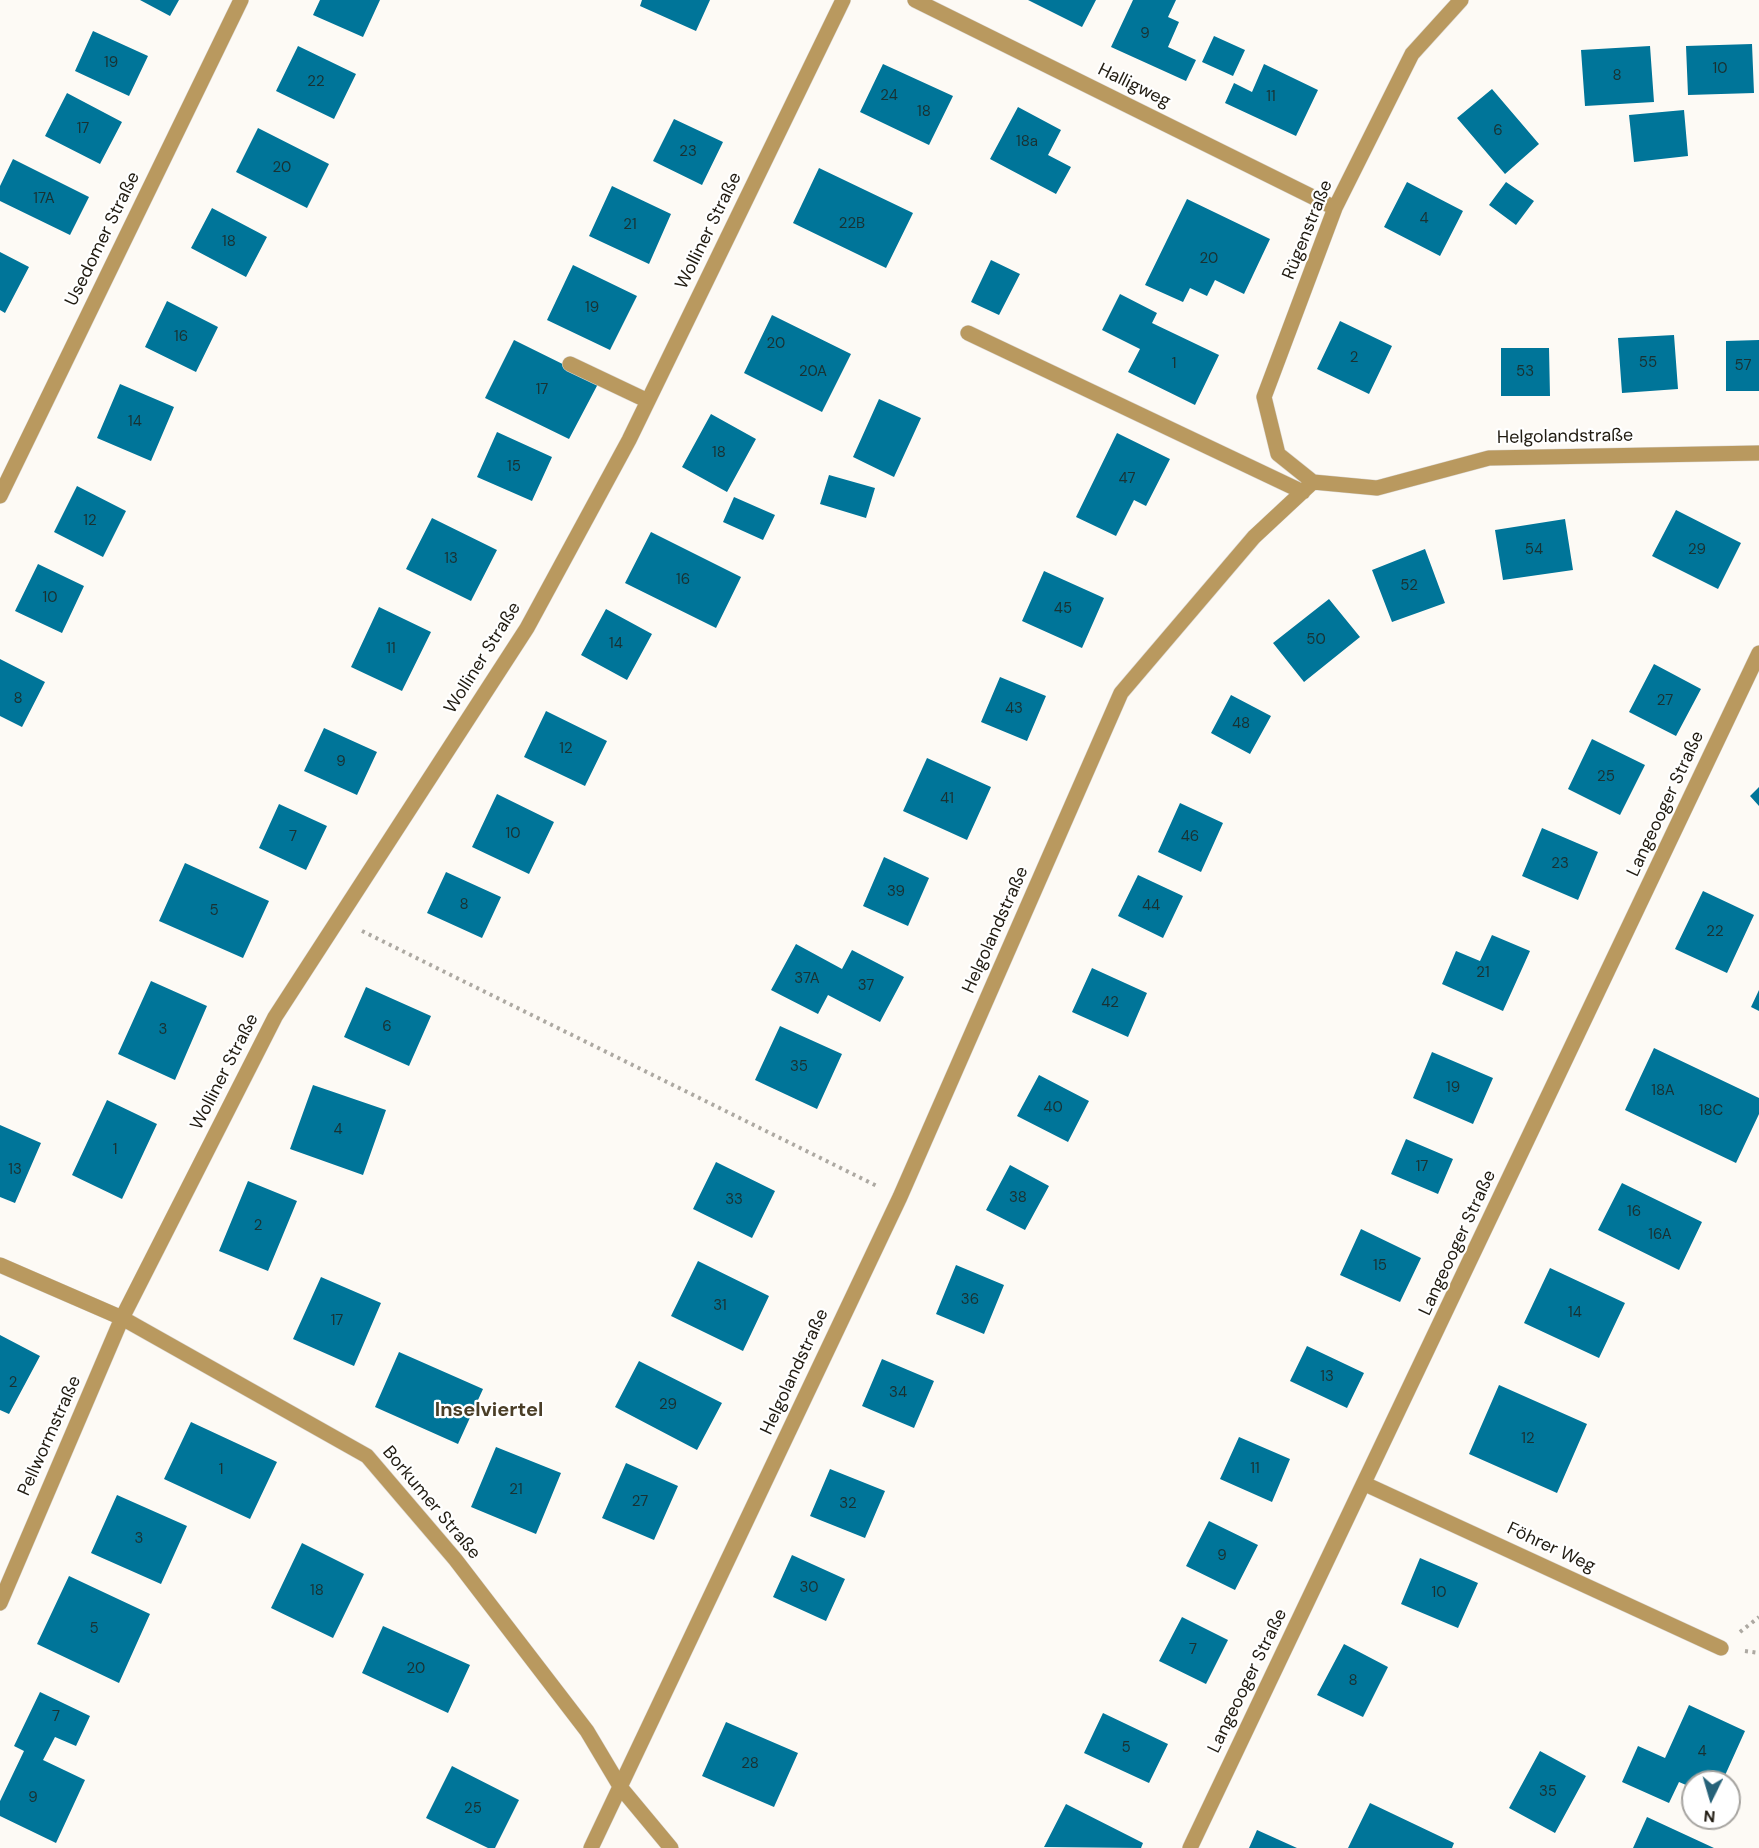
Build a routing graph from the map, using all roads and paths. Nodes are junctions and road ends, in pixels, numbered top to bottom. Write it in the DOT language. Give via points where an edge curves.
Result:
graph roads {
  1 [pos="241,0"];
  2 [pos="843,0"];
  3 [pos="915,0"];
  4 [pos="1461,0"];
  5 [pos="1335,208"];
  6 [pos="968,333"];
  7 [pos="570,364"];
  8 [pos="648,401"];
  9 [pos="1759,453"];
  10 [pos="1308,487"];
  11 [pos="0,496"];
  12 [pos="1759,653"];
  13 [pos="337,919"];
  14 [pos="900,1197"];
  15 [pos="0,1265"];
  16 [pos="122,1318"];
  17 [pos="1365,1484"];
  18 [pos="0,1603"];
  19 [pos="1721,1648"];
  20 [pos="621,1788"];
  21 [pos="591,1848"];
  22 [pos="670,1848"];
  23 [pos="1190,1848"];
  1 -- 11 [label="street, Usedomer Straße"];
  2 -- 8 [label="street, Wolliner Straße"];
  3 -- 5 [label="street, Halligweg"];
  4 -- 5 [label="street, Rügenstraße" via="1412,54"];
  5 -- 10 [label="street, Rügenstraße" via="1264,397 1278,454"];
  6 -- 10 [label="street"];
  7 -- 8 [label="street"];
  8 -- 13 [label="street, Wolliner Straße" via="527,627"];
  9 -- 10 [label="street, Helgolandstraße" via="1489,458 1377,488"];
  10 -- 14 [label="street, Helgolandstraße" via="1254,537 1121,693"];
  12 -- 17 [label="street, Langeooger Straße"];
  13 -- 14 [label="path"];
  13 -- 16 [label="street, Wolliner Straße" via="275,1017"];
  14 -- 20 [label="street, Helgolandstraße"];
  15 -- 16 [label="street, Borkumer Straße"];
  16 -- 18 [label="street, Pellwormstraße"];
  16 -- 20 [label="street, Borkumer Straße" via="367,1456 462,1568 586,1731"];
  17 -- 19 [label="street, Föhrer Weg"];
  17 -- 23 [label="street, Langeooger Straße"];
  20 -- 21 [label="street, Helgolandstraße"];
  20 -- 22 [label="street, Borkumer Straße"];
}
